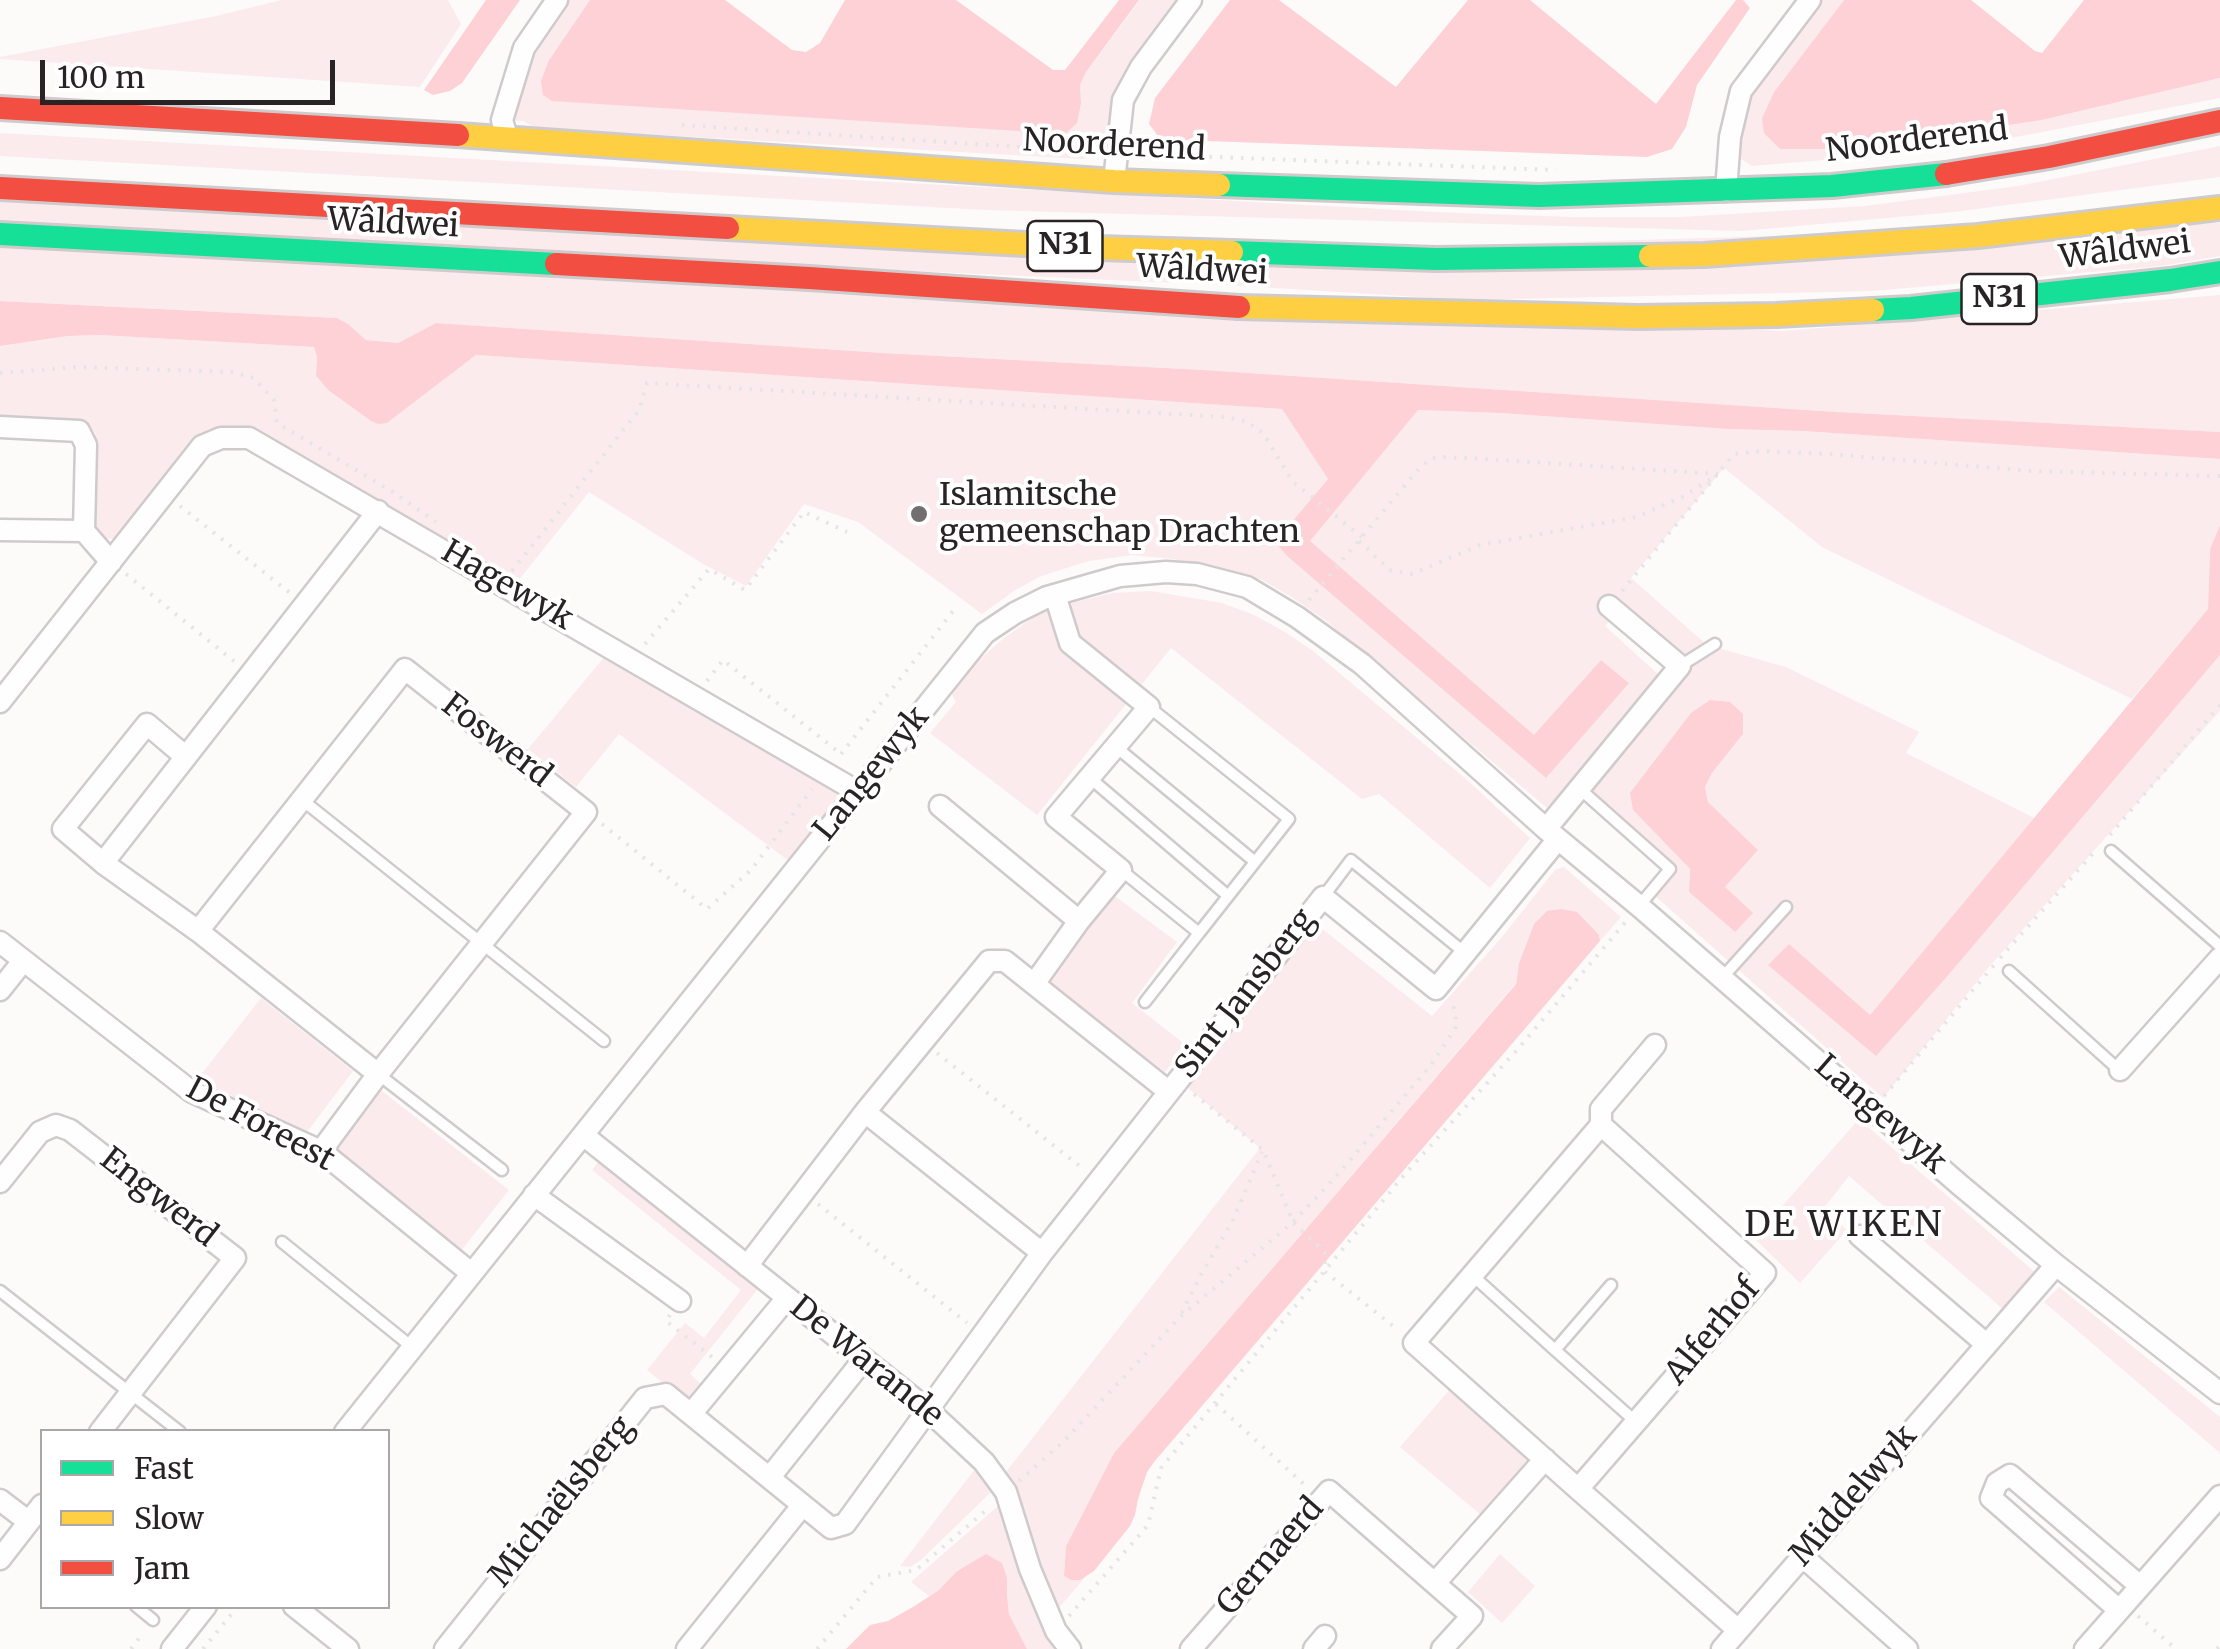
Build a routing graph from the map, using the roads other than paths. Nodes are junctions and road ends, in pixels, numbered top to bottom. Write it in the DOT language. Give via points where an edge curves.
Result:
graph roads {
  1 [pos="557,0"];
  2 [pos="1191,0"];
  3 [pos="1810,0"];
  4 [pos="0,108"];
  5 [pos="2220,121"];
  6 [pos="507,138"];
  7 [pos="1114,181"];
  8 [pos="0,188"];
  9 [pos="1726,191"];
  10 [pos="2220,208"];
  11 [pos="0,234"];
  12 [pos="2220,272"];
  13 [pos="0,426"];
  14 [pos="378,511"];
  15 [pos="0,530"];
  16 [pos="84,531"];
  17 [pos="111,562"];
  18 [pos="1055,595"];
  19 [pos="1609,606"];
  20 [pos="1715,644"];
  21 [pos="1680,666"];
  22 [pos="0,702"];
  23 [pos="1149,707"];
  24 [pos="1116,746"];
  25 [pos="186,757"];
  26 [pos="1089,778"];
  27 [pos="1580,789"];
  28 [pos="858,792"];
  29 [pos="301,799"];
  30 [pos="940,806"];
  31 [pos="1552,834"];
  32 [pos="2111,851"];
  33 [pos="1254,860"];
  34 [pos="103,863"];
  35 [pos="1121,870"];
  36 [pos="1227,895"];
  37 [pos="1323,897"];
  38 [pos="1639,906"];
  39 [pos="1786,907"];
  40 [pos="1080,921"];
  41 [pos="198,931"];
  42 [pos="1198,933"];
  43 [pos="0,942"];
  44 [pos="482,943"];
  45 [pos="2220,946"];
  46 [pos="1466,952"];
  47 [pos="2220,958"];
  48 [pos="23,960"];
  49 [pos="2009,971"];
  50 [pos="1722,978"];
  51 [pos="1034,984"];
  52 [pos="0,990"];
  53 [pos="1145,1002"];
  54 [pos="604,1042"];
  55 [pos="1656,1045"];
  56 [pos="2120,1070"];
  57 [pos="378,1074"];
  58 [pos="1173,1086"];
  59 [pos="865,1112"];
  60 [pos="1601,1125"];
  61 [pos="583,1136"];
  62 [pos="321,1151"];
  63 [pos="502,1170"];
  64 [pos="0,1182"];
  65 [pos="534,1195"];
  66 [pos="1860,1236"];
  67 [pos="282,1242"];
  68 [pos="1042,1253"];
  69 [pos="2056,1265"];
  70 [pos="747,1266"];
  71 [pos="471,1274"];
  72 [pos="1472,1275"];
  73 [pos="1610,1285"];
  74 [pos="0,1290"];
  75 [pos="786,1298"];
  76 [pos="680,1302"];
  77 [pos="1986,1344"];
  78 [pos="412,1347"];
  79 [pos="1556,1350"];
  80 [pos="864,1359"];
  81 [pos="131,1393"];
  82 [pos="2220,1393"];
  83 [pos="927,1409"];
  84 [pos="692,1414"];
  85 [pos="1636,1422"];
  86 [pos="102,1429"];
  87 [pos="176,1429"];
  88 [pos="347,1429"];
  89 [pos="1545,1460"];
  90 [pos="770,1477"];
  91 [pos="1578,1489"];
  92 [pos="2220,1496"];
  93 [pos="0,1500"];
  94 [pos="802,1506"];
  95 [pos="36,1528"];
  96 [pos="1802,1556"];
  97 [pos="0,1559"];
  98 [pos="1435,1583"];
  99 [pos="2140,1586"];
  100 [pos="2121,1607"];
  101 [pos="140,1609"];
  102 [pos="204,1609"];
  103 [pos="298,1609"];
  104 [pos="153,1620"];
  105 [pos="1738,1630"];
  106 [pos="1201,1646"];
  107 [pos="172,1649"];
  108 [pos="348,1649"];
  109 [pos="445,1649"];
  110 [pos="687,1649"];
  111 [pos="1070,1649"];
  112 [pos="1442,1649"];
  113 [pos="1722,1649"];
  114 [pos="1907,1649"];
  115 [pos="2085,1649"];
  1 -- 6 [label="street" via="524,48 502,120"];
  2 -- 7 [label="street" via="1122,100"];
  3 -- 9 [label="street" via="1740,91"];
  4 -- 6 [label="main road, Noorderend"];
  5 -- 9 [label="main road, Noorderend" via="1939,174"];
  6 -- 7 [label="main road, Noorderend"];
  7 -- 9 [label="main road, Noorderend" via="1539,196"];
  8 -- 10 [label="main road, Wâldwei / N31" via="1098,248 1436,259 1850,246"];
  11 -- 12 [label="main road, Wâldwei / N31" via="1216,306 1638,318 1911,308"];
  13 -- 16 [label="street" via="80,431 86,445"];
  14 -- 17 [label="street, Hagewyk" via="249,438 220,438 202,446"];
  14 -- 25 [label="street"];
  14 -- 28 [label="street, Hagewyk"];
  15 -- 16 [label="street"];
  16 -- 17 [label="street"];
  17 -- 22 [label="street, Hagewyk"];
  18 -- 23 [label="street" via="1070,643"];
  18 -- 28 [label="street, Langewyk" via="985,634"];
  18 -- 31 [label="street, Langewyk" via="1120,576 1166,572 1247,587 1362,664"];
  19 -- 21 [label="street"];
  20 -- 21 [label="lane"];
  21 -- 27 [label="street"];
  23 -- 24 [label="street"];
  23 -- 33 [label="lane" via="1290,819"];
  24 -- 26 [label="street"];
  24 -- 33 [label="lane"];
  25 -- 34 [label="street"];
  25 -- 34 [label="street" via="147,724 62,829"];
  26 -- 35 [label="street" via="1056,817"];
  26 -- 36 [label="lane"];
  27 -- 31 [label="street"];
  27 -- 38 [label="lane" via="1670,869"];
  28 -- 61 [label="street, Langewyk"];
  29 -- 41 [label="street, Foswerd"];
  29 -- 44 [label="lane"];
  29 -- 44 [label="street, Foswerd" via="405,669 586,812"];
  30 -- 40 [label="street"];
  31 -- 38 [label="street, Langewyk"];
  31 -- 46 [label="street"];
  32 -- 45 [label="lane"];
  33 -- 36 [label="lane"];
  34 -- 41 [label="street"];
  35 -- 40 [label="street"];
  35 -- 42 [label="lane"];
  36 -- 42 [label="lane"];
  37 -- 46 [label="street, Sint Jansberg" via="1436,988"];
  37 -- 46 [label="lane, Sint Jansberg" via="1351,860"];
  37 -- 58 [label="street, Sint Jansberg"];
  38 -- 50 [label="street, Langewyk"];
  39 -- 50 [label="lane"];
  40 -- 51 [label="street"];
  41 -- 57 [label="street"];
  42 -- 53 [label="lane"];
  43 -- 48 [label="street, De Foreest"];
  44 -- 54 [label="lane"];
  44 -- 57 [label="street"];
  47 -- 56 [label="street"];
  48 -- 52 [label="street"];
  48 -- 62 [label="street, De Foreest" via="192,1092"];
  49 -- 56 [label="lane"];
  50 -- 69 [label="street, Langewyk"];
  51 -- 58 [label="street, Sint Jansberg"];
  51 -- 59 [label="street, Sint Jansberg" via="1005,960 989,962"];
  55 -- 60 [label="street" via="1601,1109"];
  57 -- 62 [label="street"];
  57 -- 63 [label="lane"];
  58 -- 68 [label="street, Sint Jansberg"];
  59 -- 68 [label="street"];
  59 -- 70 [label="street, Sint Jansberg"];
  60 -- 72 [label="street"];
  60 -- 85 [label="street, Alferhof" via="1765,1273"];
  61 -- 65 [label="street, Langewyk"];
  61 -- 70 [label="street, De Warande"];
  62 -- 71 [label="street, De Foreest"];
  64 -- 81 [label="street, Engwerd" via="40,1132 56,1125 235,1258"];
  65 -- 71 [label="street, Langewyk"];
  65 -- 76 [label="street"];
  66 -- 77 [label="street"];
  67 -- 78 [label="lane"];
  68 -- 83 [label="street, Sint Jansberg"];
  69 -- 77 [label="street, Middelwyk"];
  69 -- 82 [label="street, Langewyk"];
  70 -- 75 [label="street, De Warande"];
  71 -- 78 [label="street, Langewyk"];
  72 -- 79 [label="lane"];
  72 -- 89 [label="street" via="1414,1343"];
  73 -- 79 [label="lane"];
  74 -- 81 [label="lane"];
  75 -- 80 [label="street, De Warande"];
  75 -- 84 [label="street"];
  77 -- 96 [label="street, Middelwyk"];
  78 -- 88 [label="street, Langewyk"];
  79 -- 85 [label="lane"];
  80 -- 83 [label="street, De Warande"];
  80 -- 90 [label="street"];
  81 -- 86 [label="street, Engwerd"];
  81 -- 87 [label="lane"];
  83 -- 94 [label="street, Michaëlsberg" via="845,1524 831,1528"];
  83 -- 111 [label="street, De Warande" via="1006,1492 1030,1569"];
  84 -- 90 [label="street, Michaëlsberg"];
  84 -- 109 [label="street, Michaëlsberg" via="666,1394 645,1398"];
  85 -- 91 [label="street, Alferhof"];
  89 -- 91 [label="street"];
  89 -- 98 [label="street"];
  90 -- 94 [label="street, Michaëlsberg"];
  91 -- 105 [label="street"];
  92 -- 99 [label="street"];
  93 -- 95 [label="street"];
  94 -- 110 [label="street"];
  95 -- 97 [label="street"];
  96 -- 105 [label="street, Middelwyk"];
  96 -- 114 [label="street"];
  98 -- 106 [label="street, Gernaerd" via="1329,1491"];
  98 -- 112 [label="street, Gernaerd" via="1472,1616"];
  99 -- 100 [label="street"];
  99 -- 100 [label="street" via="2010,1475 1997,1483 1991,1498"];
  100 -- 115 [label="street"];
  101 -- 104 [label="lane"];
  102 -- 107 [label="street"];
  103 -- 108 [label="street"];
  105 -- 113 [label="street, Middelwyk"];
}
